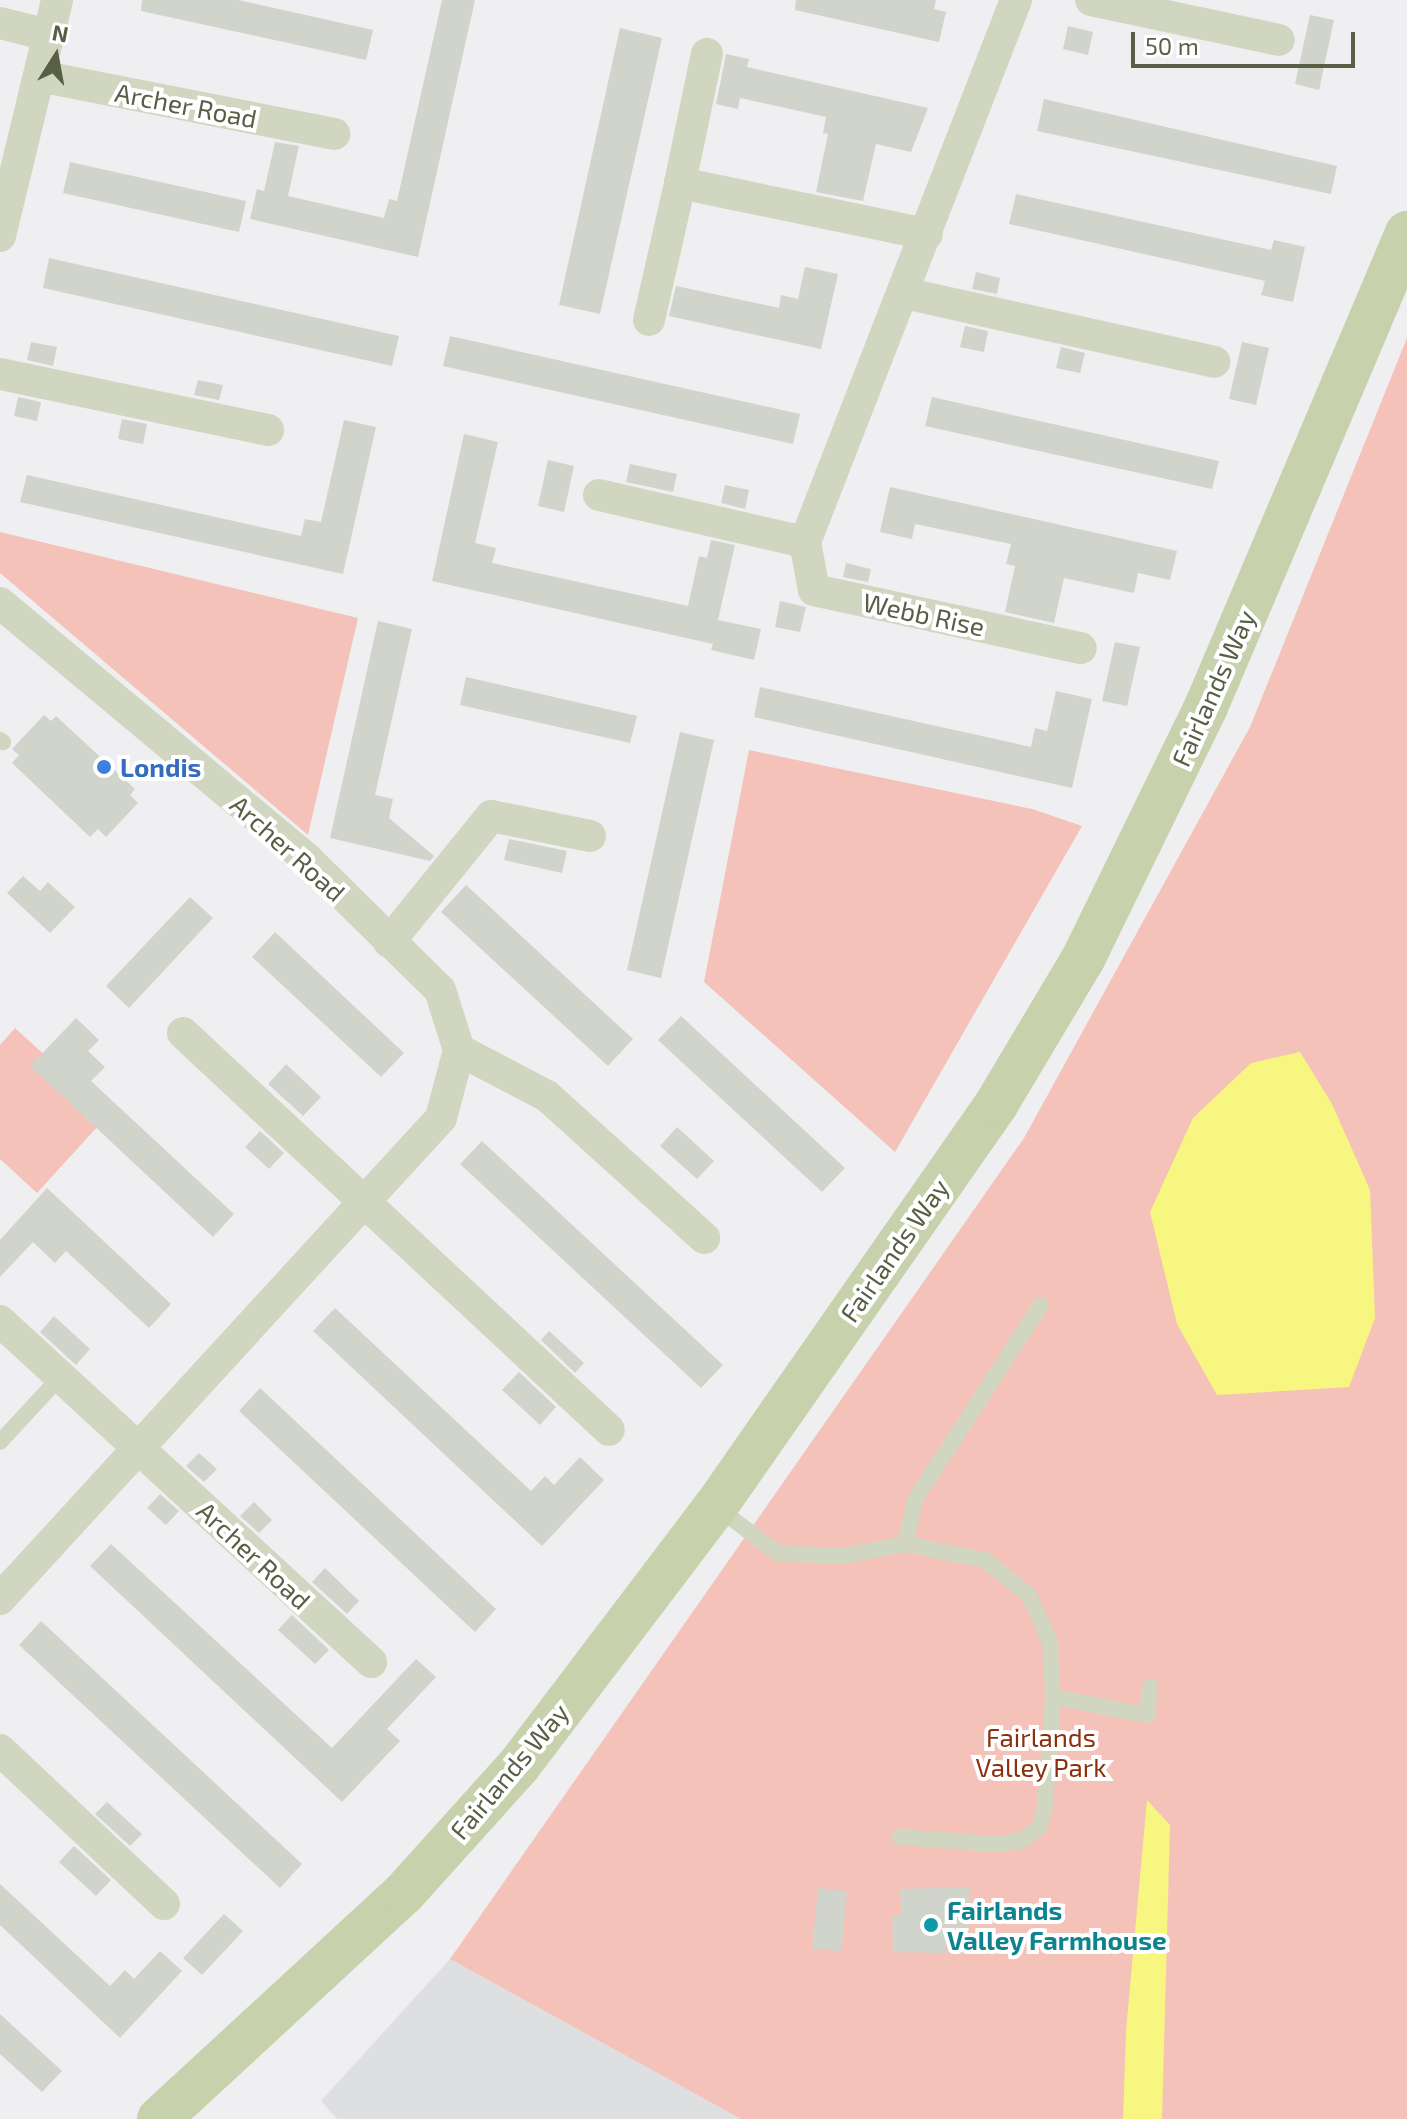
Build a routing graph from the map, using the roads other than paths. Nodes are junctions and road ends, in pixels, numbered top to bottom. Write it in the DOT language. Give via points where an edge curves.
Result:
graph roads {
  1 [pos="57,0"];
  2 [pos="1016,0"];
  3 [pos="1091,0"];
  4 [pos="0,23"];
  5 [pos="48,35"];
  6 [pos="1279,40"];
  7 [pos="707,54"];
  8 [pos="39,76"];
  9 [pos="334,134"];
  10 [pos="680,183"];
  11 [pos="1407,233"];
  12 [pos="927,234"];
  13 [pos="0,236"];
  14 [pos="904,293"];
  15 [pos="649,320"];
  16 [pos="1214,362"];
  17 [pos="0,374"];
  18 [pos="268,430"];
  19 [pos="599,495"];
  20 [pos="805,542"];
  21 [pos="0,603"];
  22 [pos="1081,648"];
  23 [pos="590,836"];
  24 [pos="389,942"];
  25 [pos="183,1033"];
  26 [pos="459,1050"];
  27 [pos="362,1203"];
  28 [pos="704,1238"];
  29 [pos="1041,1305"];
  30 [pos="0,1321"];
  31 [pos="59,1378"];
  32 [pos="609,1430"];
  33 [pos="0,1442"];
  34 [pos="138,1448"];
  35 [pos="716,1506"];
  36 [pos="905,1544"];
  37 [pos="0,1599"];
  38 [pos="371,1662"];
  39 [pos="1150,1686"];
  40 [pos="1053,1697"];
  41 [pos="0,1750"];
  42 [pos="900,1837"];
  43 [pos="164,1904"];
  44 [pos="159,2119"];
  1 -- 5 [label="street"];
  2 -- 12 [label="street"];
  3 -- 6 [label="street"];
  4 -- 5 [label="street"];
  5 -- 8 [label="street"];
  7 -- 10 [label="street"];
  8 -- 9 [label="street, Archer Road"];
  8 -- 13 [label="street"];
  10 -- 12 [label="street"];
  10 -- 15 [label="street"];
  11 -- 35 [label="main road, Fairlands Way" via="1206,707 1083,959 997,1103"];
  12 -- 14 [label="street"];
  14 -- 16 [label="street"];
  14 -- 20 [label="street"];
  17 -- 18 [label="street"];
  19 -- 20 [label="street"];
  20 -- 22 [label="street, Webb Rise" via="814,590"];
  21 -- 24 [label="street, Archer Road" via="308,860"];
  23 -- 24 [label="street" via="491,816"];
  24 -- 26 [label="street, Archer Road" via="440,990"];
  25 -- 27 [label="street"];
  26 -- 27 [label="street" via="441,1118"];
  26 -- 28 [label="street" via="547,1096"];
  27 -- 32 [label="street"];
  27 -- 34 [label="street"];
  29 -- 36 [label="lane" via="916,1498"];
  30 -- 31 [label="street, Archer Road"];
  31 -- 33 [label="lane"];
  31 -- 34 [label="street, Archer Road"];
  34 -- 37 [label="street"];
  34 -- 38 [label="street, Archer Road"];
  35 -- 36 [label="lane" via="777,1553 841,1556"];
  35 -- 44 [label="main road, Fairlands Way" via="520,1764 415,1881"];
  36 -- 40 [label="lane" via="985,1560 1029,1595 1050,1642"];
  39 -- 40 [label="lane" via="1147,1715"];
  40 -- 42 [label="lane" via="1039,1828 1020,1841 995,1844"];
  41 -- 43 [label="street"];
}
